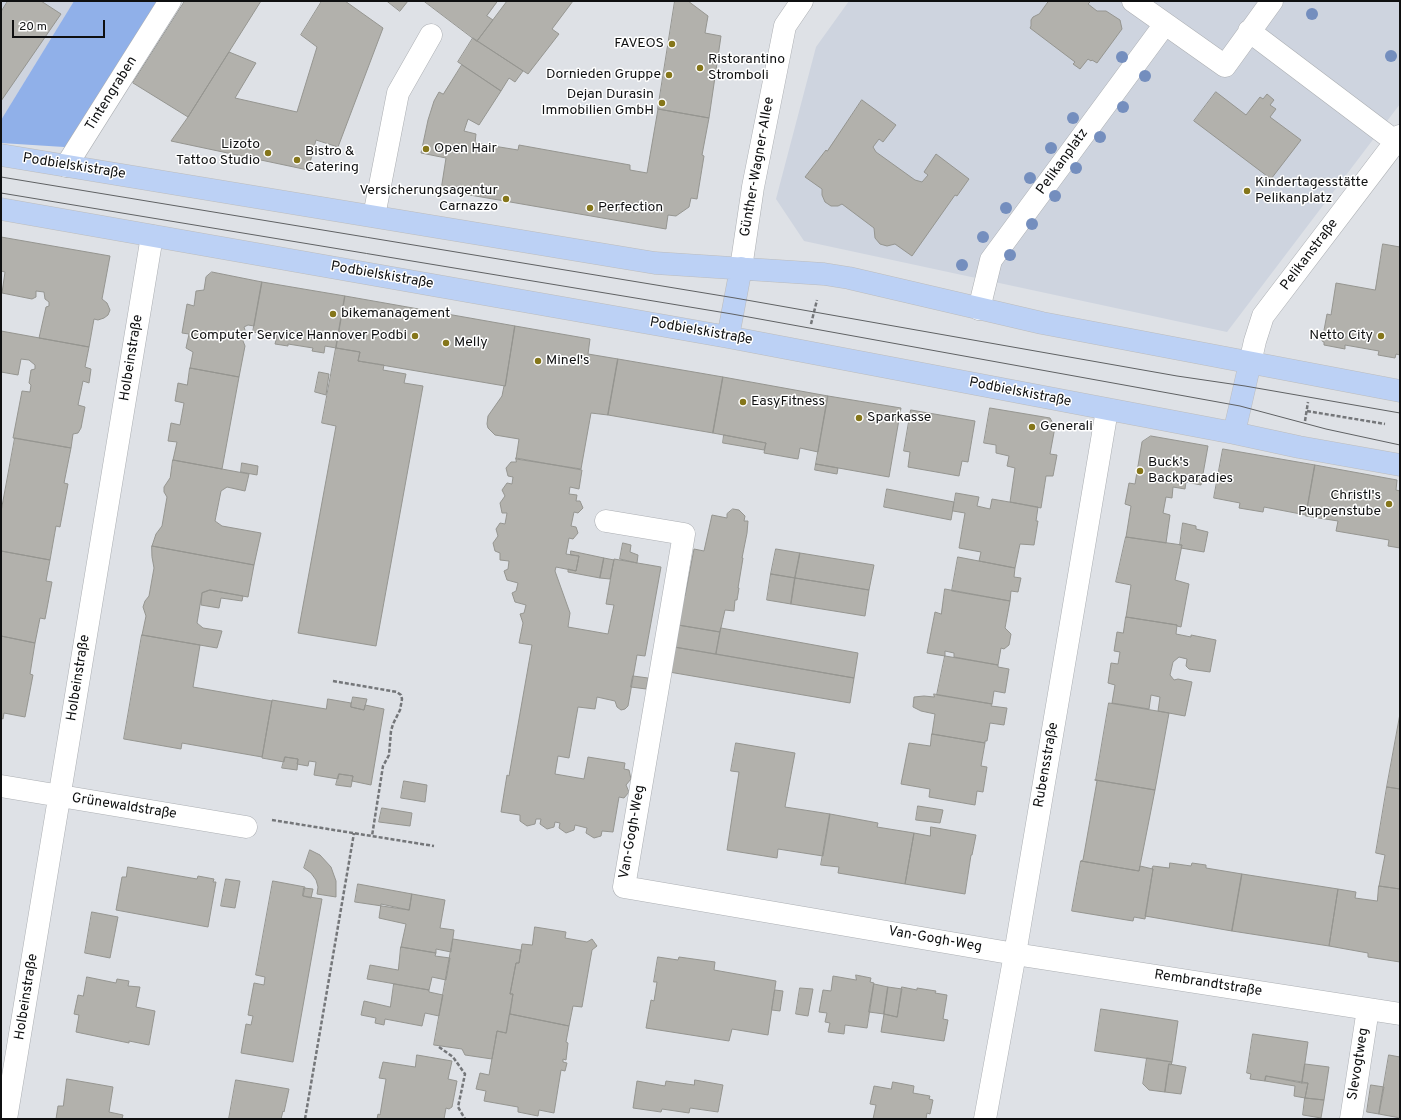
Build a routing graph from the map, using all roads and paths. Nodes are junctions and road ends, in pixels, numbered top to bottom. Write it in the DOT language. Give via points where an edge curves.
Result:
graph roads {
  1 [pos="170,1"];
  2 [pos="802,1"];
  3 [pos="1133,1"];
  4 [pos="1272,1"];
  5 [pos="1165,24"];
  6 [pos="1250,31"];
  7 [pos="431,35"];
  8 [pos="1398,139"];
  9 [pos="1,155"];
  10 [pos="66,166"];
  11 [pos="1,209"];
  12 [pos="374,216"];
  13 [pos="152,236"];
  14 [pos="741,268"];
  15 [pos="824,274"];
  16 [pos="979,309"];
  17 [pos="728,337"];
  18 [pos="804,352"];
  19 [pos="1250,363"];
  20 [pos="1314,376"];
  21 [pos="1400,392"];
  22 [pos="1107,410"];
  23 [pos="1307,411"];
  24 [pos="1385,424"];
  25 [pos="1234,433"];
  26 [pos="1299,447"];
  27 [pos="1400,465"];
  28 [pos="606,521"];
  29 [pos="333,681"];
  30 [pos="1,786"];
  31 [pos="60,796"];
  32 [pos="271,820"];
  33 [pos="246,827"];
  34 [pos="354,833"];
  35 [pos="372,836"];
  36 [pos="434,846"];
  37 [pos="1015,954"];
  38 [pos="1368,1009"];
  39 [pos="1400,1014"];
  40 [pos="439,1047"];
  41 [pos="6,1119"];
  42 [pos="305,1119"];
  43 [pos="465,1119"];
  44 [pos="985,1119"];
  45 [pos="1351,1119"];
  1 -- 10 [label="street, Tintengraben"];
  2 -- 14 [label="street, Günther-Wagner-Allee" via="785,26 753,187"];
  3 -- 5 [label="street"];
  4 -- 6 [label="street"];
  5 -- 6 [label="street" via="1225,66"];
  5 -- 16 [label="street, Pelikanplatz" via="991,260"];
  6 -- 8 [label="street"];
  7 -- 12 [label="street" via="398,93"];
  8 -- 19 [label="street, Pelikanstraße" via="1263,316"];
  9 -- 10 [label="main road, Podbielskistraße"];
  10 -- 12 [label="main road, Podbielskistraße"];
  11 -- 13 [label="main road, Podbielskistraße"];
  12 -- 14 [label="main road, Podbielskistraße" via="655,262"];
  13 -- 17 [label="main road, Podbielskistraße"];
  13 -- 31 [label="street, Holbeinstraße"];
  14 -- 15 [label="main road, Podbielskistraße"];
  14 -- 17 [label="main road"];
  15 -- 16 [label="main road, Podbielskistraße"];
  15 -- 18 [label="path"];
  16 -- 19 [label="main road, Podbielskistraße"];
  17 -- 18 [label="main road, Podbielskistraße"];
  18 -- 22 [label="main road, Podbielskistraße"];
  19 -- 20 [label="main road, Podbielskistraße"];
  19 -- 25 [label="main road"];
  20 -- 21 [label="main road, Podbielskistraße"];
  20 -- 23 [label="path"];
  22 -- 25 [label="main road, Podbielskistraße"];
  22 -- 37 [label="street, Rubensstraße"];
  23 -- 24 [label="path"];
  23 -- 26 [label="path"];
  25 -- 26 [label="main road, Podbielskistraße"];
  26 -- 27 [label="main road, Podbielskistraße"];
  28 -- 37 [label="street, Van-Gogh-Weg" via="684,534 624,887"];
  29 -- 35 [label="path" via="397,692 401,695 400,710 391,731 389,755 383,766"];
  30 -- 31 [label="street, Grünewaldstraße"];
  31 -- 33 [label="street, Grünewaldstraße"];
  31 -- 41 [label="street, Holbeinstraße"];
  32 -- 34 [label="path"];
  34 -- 35 [label="path"];
  34 -- 42 [label="path"];
  35 -- 36 [label="path"];
  37 -- 38 [label="street, Rembrandtstraße"];
  37 -- 44 [label="street, Rubensstraße"];
  38 -- 39 [label="street, Rembrandtstraße"];
  38 -- 45 [label="street, Slevogtweg"];
  40 -- 43 [label="path" via="453,1057 465,1074 458,1107"];
}
